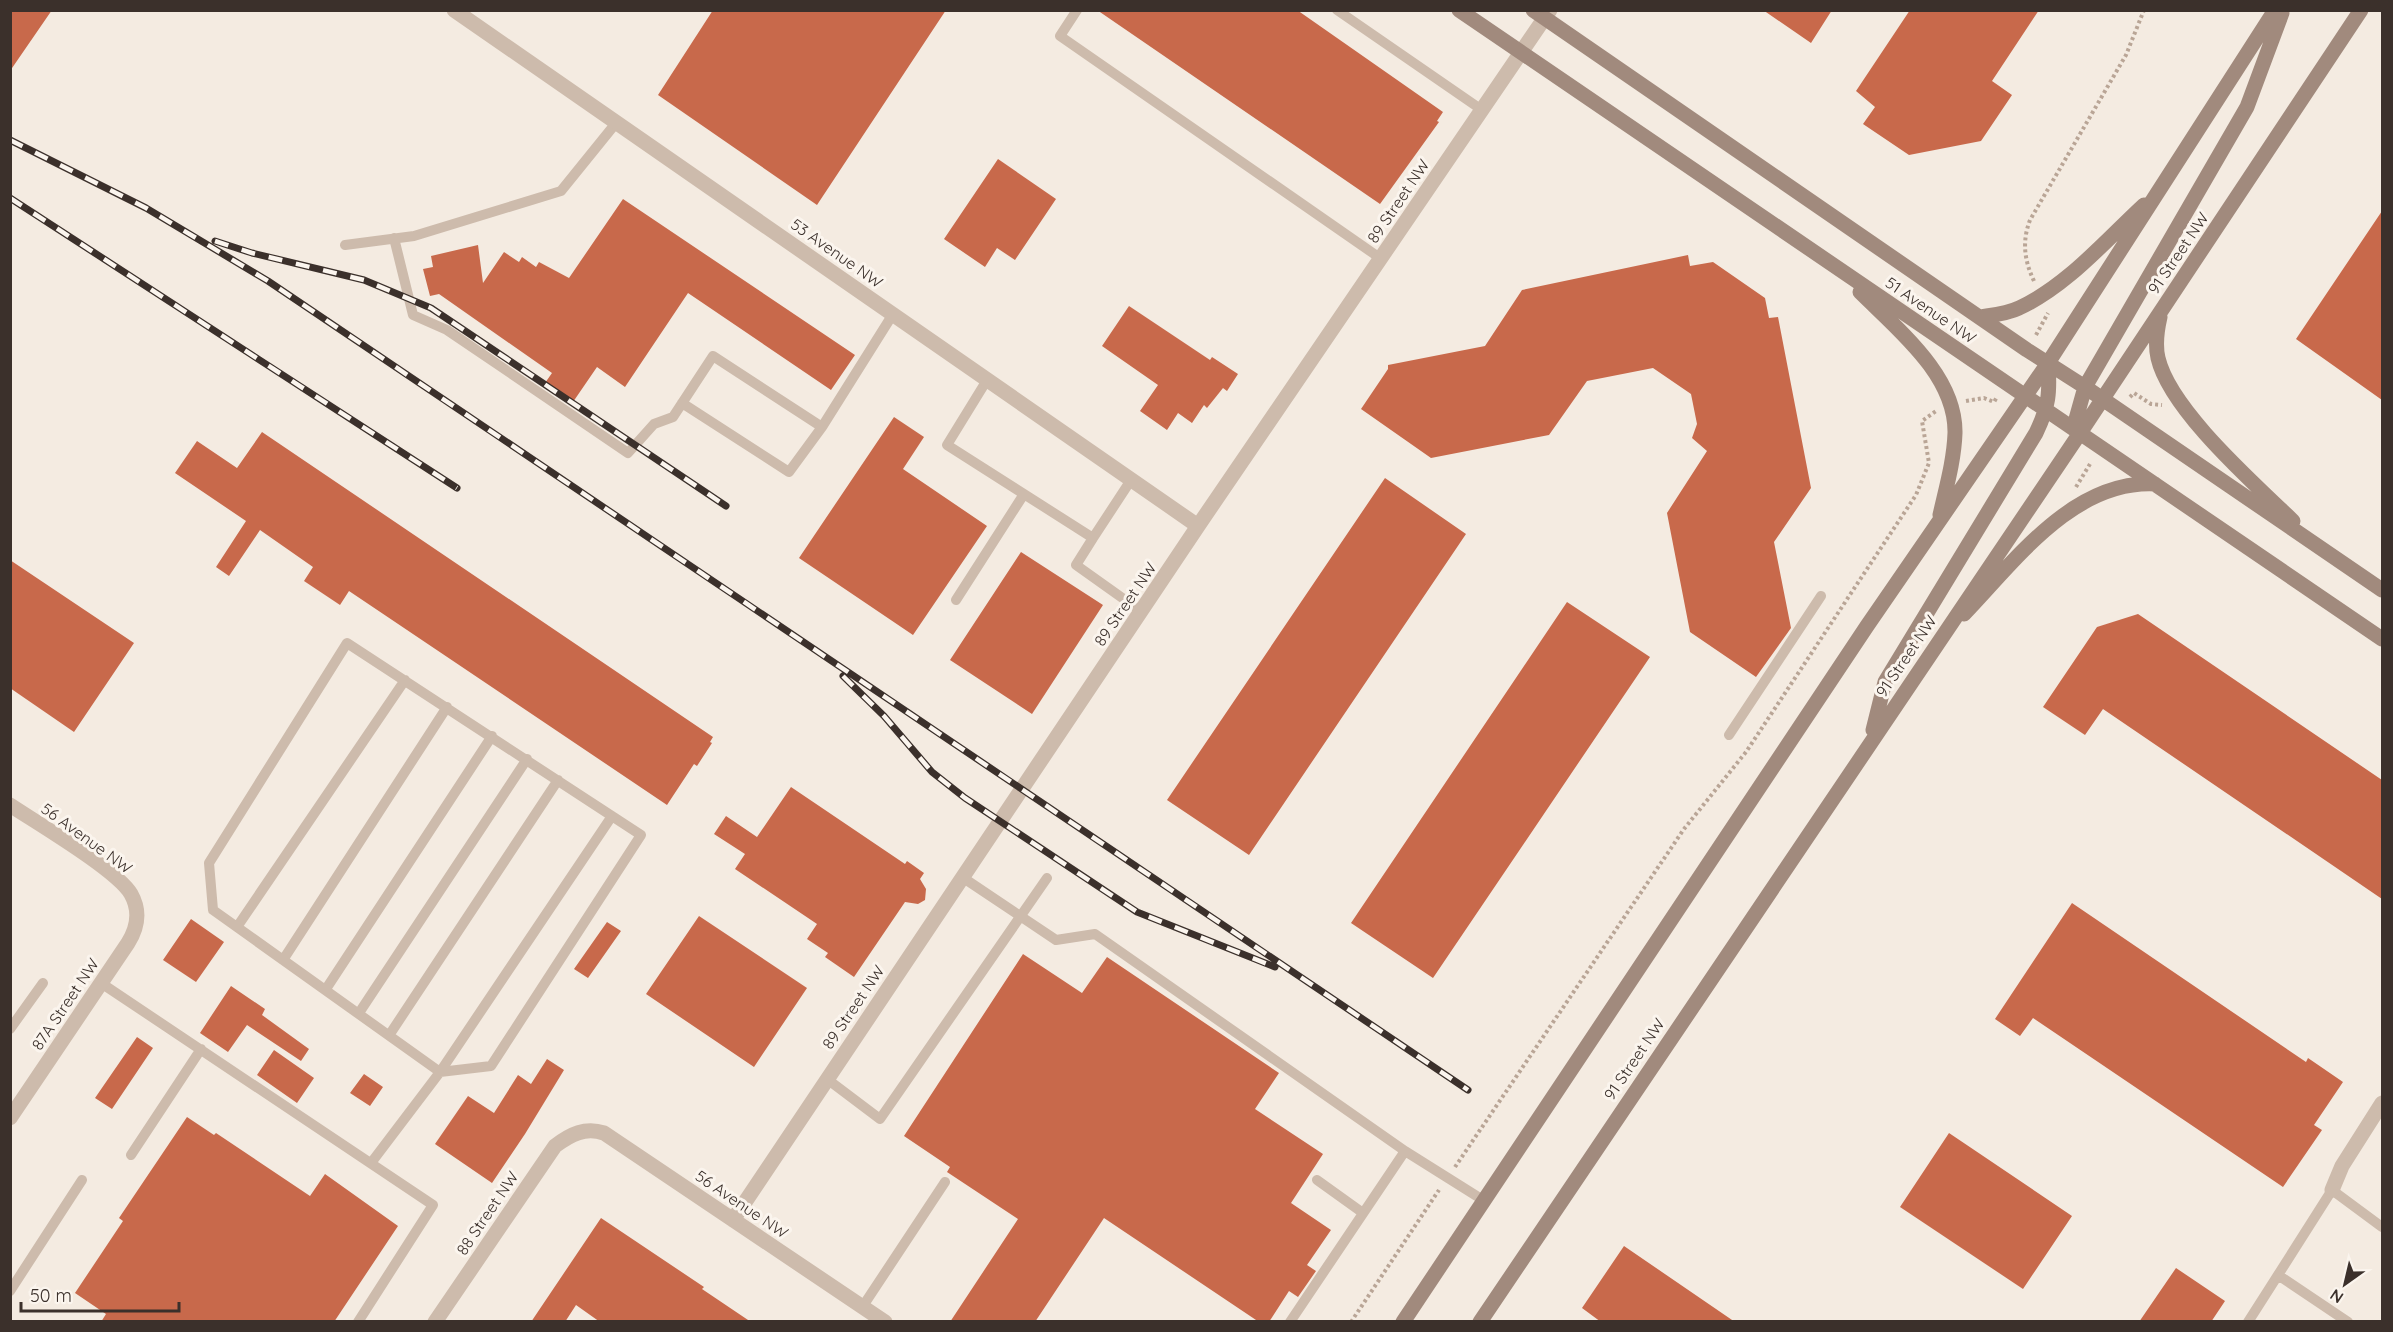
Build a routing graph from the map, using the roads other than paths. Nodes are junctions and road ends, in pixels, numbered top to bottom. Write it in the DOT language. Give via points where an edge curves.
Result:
graph roads {
  1 [pos="454,10"];
  2 [pos="1077,10"];
  3 [pos="1337,10"];
  4 [pos="1460,10"];
  5 [pos="2275,10"];
  6 [pos="2283,10"];
  7 [pos="2361,10"];
  8 [pos="1543,13"];
  9 [pos="1521,53"];
  10 [pos="1482,110"];
  11 [pos="616,123"];
  12 [pos="2162,189"];
  13 [pos="394,238"];
  14 [pos="345,245"];
  15 [pos="1380,258"];
  16 [pos="1836,267"];
  17 [pos="2162,309"];
  18 [pos="892,314"];
  19 [pos="1979,317"];
  20 [pos="2048,363"];
  21 [pos="987,380"];
  22 [pos="2085,387"];
  23 [pos="2025,396"];
  24 [pos="2102,399"];
  25 [pos="682,403"];
  26 [pos="2047,411"];
  27 [pos="822,427"];
  28 [pos="2080,433"];
  29 [pos="1131,480"];
  30 [pos="2155,484"];
  31 [pos="1024,494"];
  32 [pos="1938,524"];
  33 [pos="1198,526"];
  34 [pos="1093,538"];
  35 [pos="2326,552"];
  36 [pos="2382,590"];
  37 [pos="1821,596"];
  38 [pos="956,600"];
  39 [pos="1142,612"];
  40 [pos="2382,639"];
  41 [pos="1935,645"];
  42 [pos="405,680"];
  43 [pos="447,707"];
  44 [pos="1729,735"];
  45 [pos="492,736"];
  46 [pos="1869,742"];
  47 [pos="527,759"];
  48 [pos="558,780"];
  49 [pos="10,805"];
  50 [pos="612,816"];
  51 [pos="962,877"];
  52 [pos="1047,878"];
  53 [pos="136,906"];
  54 [pos="1022,917"];
  55 [pos="237,927"];
  56 [pos="283,960"];
  57 [pos="101,982"];
  58 [pos="43,983"];
  59 [pos="326,989"];
  60 [pos="359,1013"];
  61 [pos="10,1029"];
  62 [pos="390,1034"];
  63 [pos="201,1049"];
  64 [pos="440,1072"];
  65 [pos="827,1079"];
  66 [pos="2382,1103"];
  67 [pos="10,1118"];
  68 [pos="575,1133"];
  69 [pos="1405,1151"];
  70 [pos="131,1155"];
  71 [pos="371,1163"];
  72 [pos="82,1180"];
  73 [pos="1317,1180"];
  74 [pos="945,1182"];
  75 [pos="2332,1190"];
  76 [pos="1484,1200"];
  77 [pos="1363,1213"];
  78 [pos="733,1220"];
  79 [pos="2382,1227"];
  80 [pos="2278,1275"];
  81 [pos="10,1291"];
  82 [pos="863,1306"];
  83 [pos="358,1322"];
  84 [pos="435,1322"];
  85 [pos="885,1322"];
  86 [pos="1290,1322"];
  87 [pos="1403,1322"];
  88 [pos="1479,1322"];
  89 [pos="2248,1322"];
  90 [pos="2348,1322"];
  1 -- 11 [label="street, 53 Avenue NW"];
  2 -- 15 [label="lane" via="1060,36"];
  3 -- 10 [label="lane"];
  4 -- 9 [label="main road, 51 Avenue NW"];
  5 -- 12 [label="main road"];
  6 -- 22 [label="main road" via="2247,107"];
  7 -- 17 [label="main road, 91 Street NW"];
  8 -- 9 [label="street, 89 Street NW"];
  8 -- 19 [label="main road, 51 Avenue NW"];
  9 -- 10 [label="street, 89 Street NW"];
  9 -- 16 [label="main road, 51 Avenue NW"];
  10 -- 15 [label="street, 89 Street NW"];
  11 -- 13 [label="lane" via="561,191 414,236"];
  11 -- 18 [label="street, 53 Avenue NW"];
  12 -- 19 [label="main road" via="2041,295 2019,309"];
  12 -- 20 [label="main road"];
  13 -- 14 [label="lane"];
  13 -- 25 [label="lane" via="413,315 447,330 628,453 654,424 673,417"];
  15 -- 33 [label="street, 89 Street NW"];
  16 -- 23 [label="main road, 51 Avenue NW"];
  16 -- 32 [label="main road" via="1912,344 1944,389 1955,432"];
  17 -- 24 [label="main road, 91 Street NW"];
  17 -- 35 [label="main road" via="2157,351 2173,390 2223,453"];
  18 -- 21 [label="street, 53 Avenue NW"];
  18 -- 27 [label="lane"];
  19 -- 20 [label="main road, 51 Avenue NW"];
  20 -- 22 [label="main road, 51 Avenue NW"];
  20 -- 23 [label="main road"];
  20 -- 26 [label="main road"];
  21 -- 29 [label="street, 53 Avenue NW"];
  21 -- 31 [label="lane" via="947,445"];
  22 -- 24 [label="main road, 51 Avenue NW"];
  22 -- 28 [label="main road" via="2076,418"];
  23 -- 26 [label="main road, 51 Avenue NW"];
  23 -- 32 [label="main road"];
  24 -- 28 [label="main road, 91 Street NW"];
  24 -- 35 [label="main road, 51 Avenue NW"];
  25 -- 27 [label="lane" via="789,472"];
  25 -- 27 [label="lane" via="713,356"];
  26 -- 28 [label="main road, 51 Avenue NW"];
  26 -- 46 [label="main road" via="1885,682"];
  28 -- 30 [label="main road, 51 Avenue NW"];
  28 -- 41 [label="main road, 91 Street NW"];
  29 -- 33 [label="street, 53 Avenue NW"];
  29 -- 34 [label="lane"];
  30 -- 40 [label="main road, 51 Avenue NW"];
  30 -- 41 [label="main road" via="2115,487 2060,519"];
  31 -- 34 [label="lane"];
  31 -- 38 [label="lane"];
  32 -- 76 [label="main road"];
  33 -- 39 [label="street, 89 Street NW"];
  34 -- 39 [label="lane" via="1076,565"];
  35 -- 36 [label="main road, 51 Avenue NW"];
  37 -- 44 [label="lane"];
  39 -- 51 [label="street, 89 Street NW"];
  41 -- 46 [label="main road, 91 Street NW"];
  42 -- 43 [label="lane"];
  42 -- 55 [label="lane"];
  42 -- 55 [label="lane" via="347,643 209,863 213,910"];
  43 -- 45 [label="lane"];
  43 -- 56 [label="lane"];
  45 -- 47 [label="lane"];
  45 -- 59 [label="lane"];
  46 -- 88 [label="main road, 91 Street NW"];
  47 -- 48 [label="lane"];
  47 -- 60 [label="lane"];
  48 -- 50 [label="lane"];
  48 -- 62 [label="lane"];
  49 -- 53 [label="street, 56 Avenue NW" via="114,875"];
  50 -- 64 [label="lane"];
  50 -- 64 [label="lane" via="641,835 491,1066"];
  51 -- 54 [label="lane"];
  51 -- 65 [label="street, 89 Street NW"];
  52 -- 54 [label="lane"];
  53 -- 57 [label="street, 87A Street NW" via="134,933"];
  54 -- 65 [label="lane" via="880,1119"];
  54 -- 69 [label="lane" via="1056,940 1095,934"];
  55 -- 56 [label="lane"];
  56 -- 59 [label="lane"];
  57 -- 63 [label="lane"];
  57 -- 67 [label="street, 87A Street NW"];
  58 -- 61 [label="lane"];
  59 -- 60 [label="lane"];
  60 -- 62 [label="lane"];
  62 -- 64 [label="lane"];
  63 -- 70 [label="lane"];
  63 -- 71 [label="lane"];
  64 -- 71 [label="lane"];
  65 -- 78 [label="street, 89 Street NW"];
  66 -- 75 [label="street" via="2342,1166"];
  68 -- 78 [label="street, 56 Avenue NW" via="604,1133"];
  68 -- 84 [label="street, 88 Street NW" via="548,1154"];
  69 -- 76 [label="lane"];
  69 -- 77 [label="lane"];
  71 -- 83 [label="lane" via="433,1205"];
  72 -- 81 [label="lane"];
  73 -- 77 [label="lane"];
  74 -- 82 [label="lane"];
  75 -- 79 [label="lane"];
  75 -- 80 [label="lane"];
  76 -- 87 [label="main road"];
  77 -- 86 [label="lane"];
  78 -- 82 [label="street, 56 Avenue NW"];
  80 -- 89 [label="lane"];
  80 -- 90 [label="lane"];
  82 -- 85 [label="street, 56 Avenue NW"];
}
